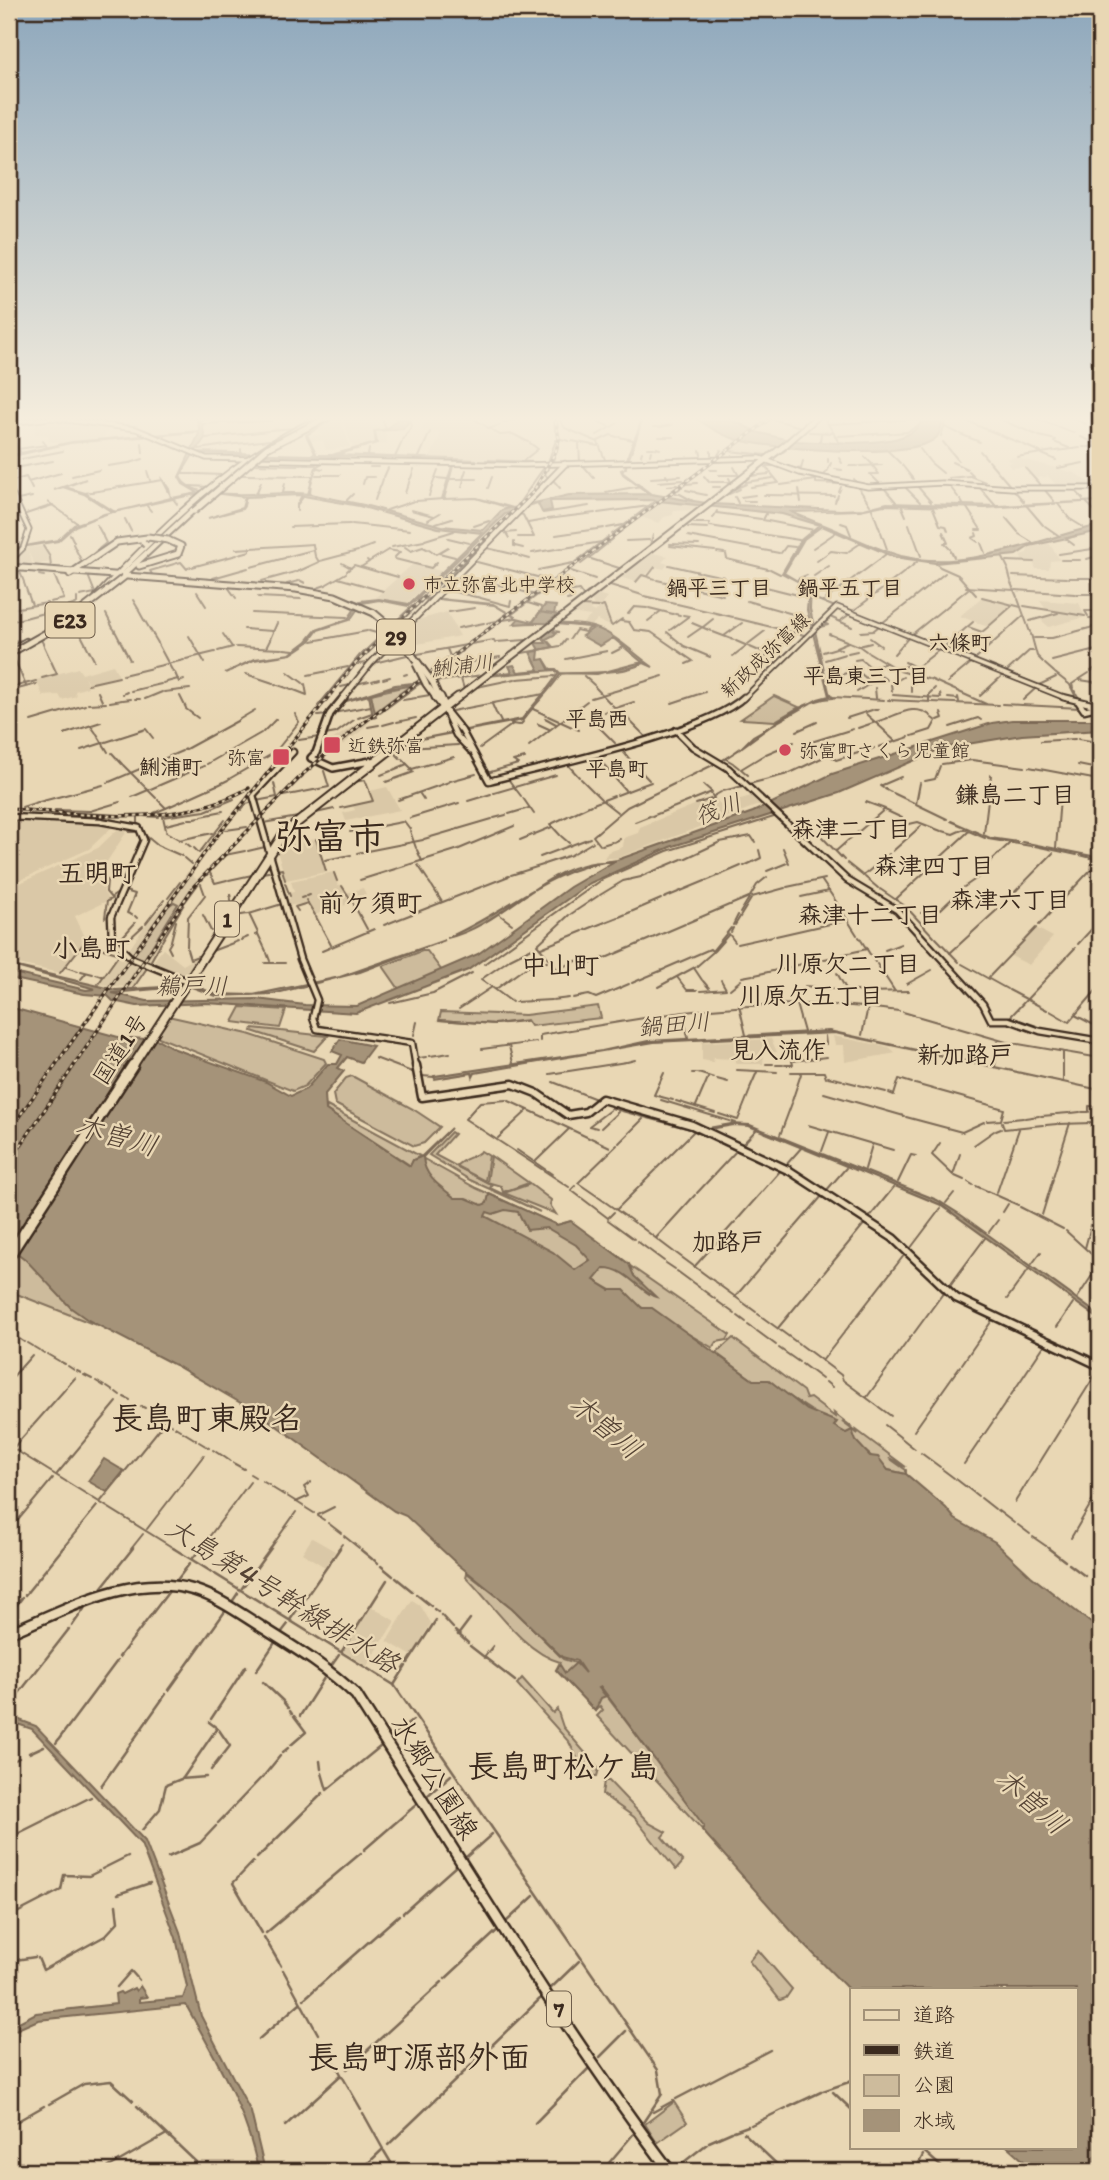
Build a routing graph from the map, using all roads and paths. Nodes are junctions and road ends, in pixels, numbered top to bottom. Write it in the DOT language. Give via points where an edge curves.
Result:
graph roads {
  1 [pos="24,518"];
  2 [pos="176,518"];
  3 [pos="181,518"];
  4 [pos="184,518"];
  5 [pos="186,518"];
  6 [pos="513,518"];
  7 [pos="691,518"];
  8 [pos="175,529"];
  9 [pos="147,539"];
  10 [pos="167,541"];
  11 [pos="9,566"];
  12 [pos="69,575"];
  13 [pos="120,577"];
  14 [pos="9,652"];
  15 [pos="1078,701"];
  16 [pos="1100,706"];
  17 [pos="445,708"];
  18 [pos="676,730"];
  19 [pos="462,732"];
  20 [pos="293,752"];
  21 [pos="474,754"];
  22 [pos="376,760"];
  23 [pos="720,761"];
  24 [pos="768,804"];
  25 [pos="9,817"];
  26 [pos="781,817"];
  27 [pos="270,852"];
  28 [pos="182,988"];
  29 [pos="1100,1041"];
  30 [pos="9,1256"];
  31 [pos="1100,1366"];
  32 [pos="9,1633"];
  33 [pos="670,2171"];
  1 -- 11 [label="main road" via="28,525 24,547"];
  2 -- 13 [label="main road" via="158,531"];
  3 -- 9 [label="highway, bridge"];
  4 -- 13 [label="highway, E23"];
  5 -- 8 [label="highway, E23"];
  6 -- 22 [label="main road, 29" via="362,673 330,714 311,758 333,768"];
  7 -- 17 [label="highway, 国道1号 / 1"];
  8 -- 10 [label="highway" via="159,552 177,553 178,546"];
  8 -- 13 [label="highway, E23"];
  9 -- 10 [label="highway, bridge"];
  9 -- 12 [label="highway" via="123,540"];
  9 -- 13 [label="highway" via="143,552"];
  10 -- 13 [label="highway" via="181,546 178,554 145,562"];
  11 -- 12 [label="highway"];
  12 -- 13 [label="highway"];
  13 -- 14 [label="highway, E23, bridge" via="67,620"];
  13 -- 14 [label="highway, E23, bridge" via="69,620"];
  13 -- 17 [label="highway, bridge" via="296,589 357,605 394,630"];
  15 -- 16 [label="main road, 新政成弥富線" via="1084,710"];
  15 -- 18 [label="main road, 新政成弥富線" via="837,607 735,705"];
  17 -- 19 [label="main road, 新政成弥富線"];
  17 -- 21 [label="main road, 新政成弥富線" via="455,734"];
  17 -- 22 [label="highway, 国道1号 / 1"];
  18 -- 21 [label="main road, 新政成弥富線" via="489,781"];
  18 -- 23 [label="main road" via="693,747"];
  19 -- 21 [label="main road, 新政成弥富線"];
  20 -- 27 [label="main road" via="253,794"];
  22 -- 27 [label="highway, 国道1号 / 1" via="291,827"];
  23 -- 24 [label="main road"];
  24 -- 26 [label="main road"];
  25 -- 28 [label="main road" via="100,821 139,828 144,840 111,917 112,939 131,958"];
  26 -- 29 [label="main road" via="846,880 900,912 989,1015 1048,1033"];
  27 -- 28 [label="highway, 国道1号 / 1"];
  27 -- 31 [label="main road" via="317,1003 317,1029 412,1043 422,1097 516,1085 571,1115 586,1112 602,1099 703,1130 790,1171 893,1238 956,1298"];
  28 -- 30 [label="highway, 国道1号 / 1"];
  32 -- 33 [label="main road, 水郷公園線 / 7" via="123,1588 169,1584 203,1591 338,1676 356,1695 402,1772"];
}
